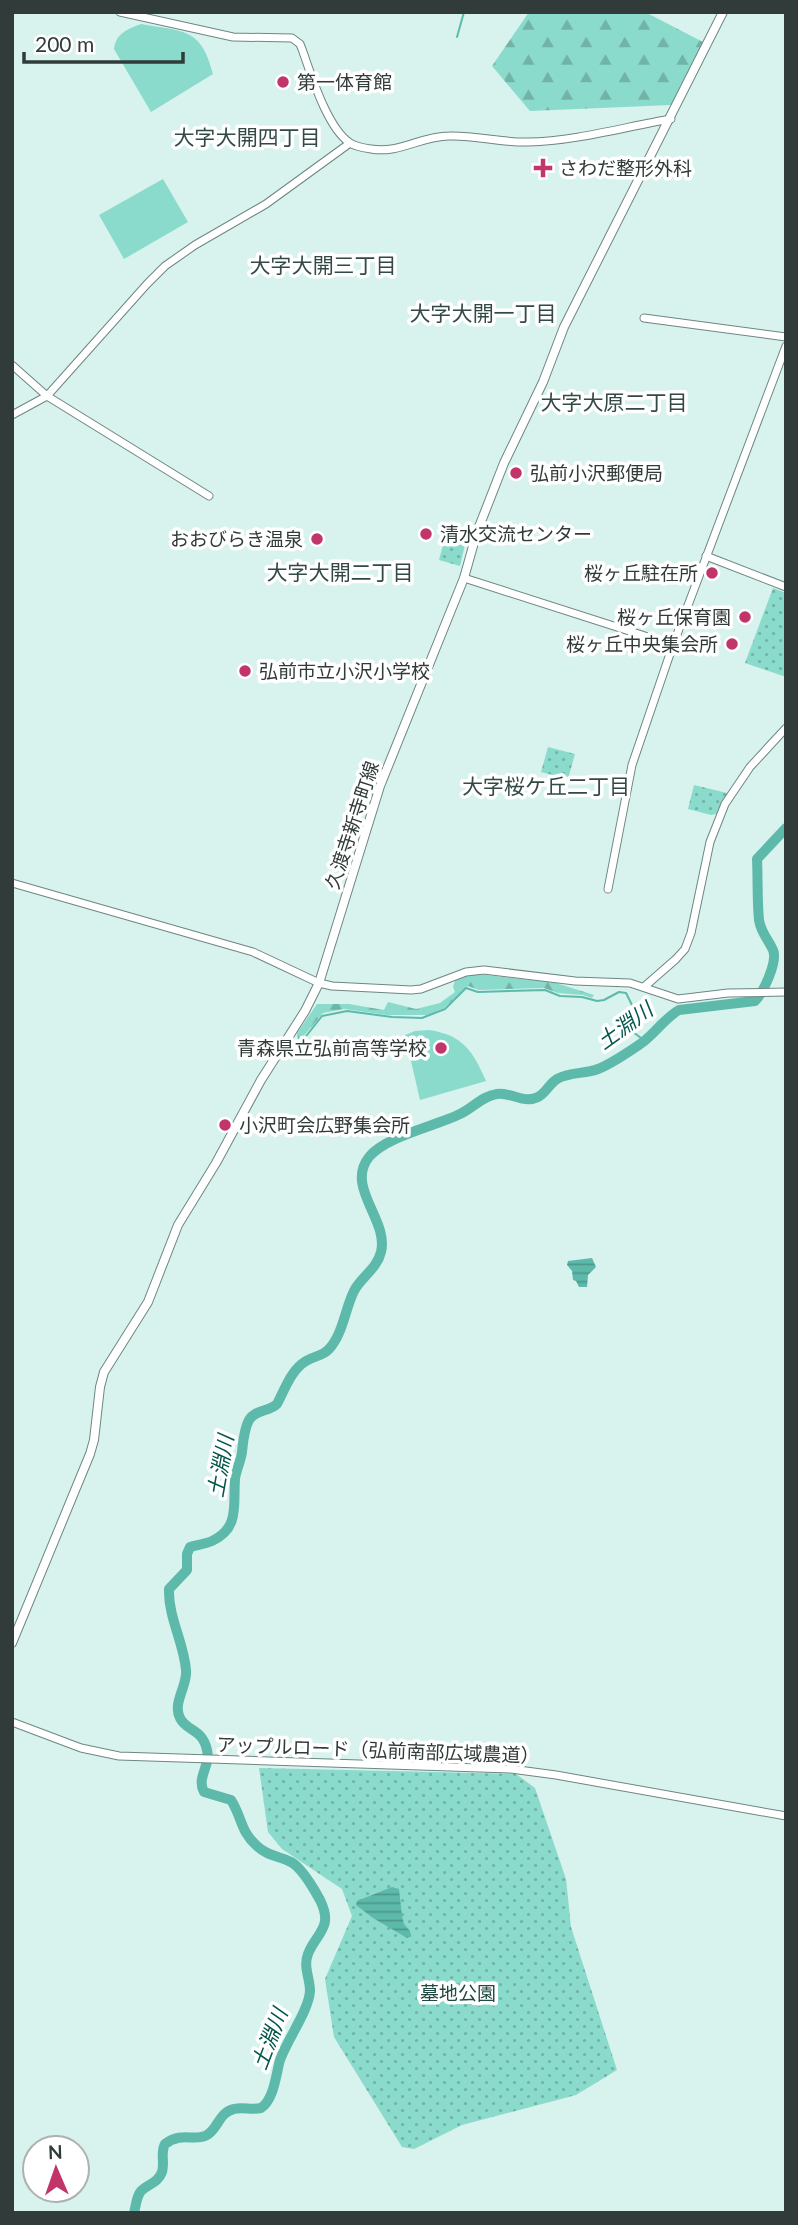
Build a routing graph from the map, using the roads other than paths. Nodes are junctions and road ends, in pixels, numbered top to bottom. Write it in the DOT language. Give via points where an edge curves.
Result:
graph roads {
  1 [pos="120,12"];
  2 [pos="723,12"];
  3 [pos="671,119"];
  4 [pos="349,143"];
  5 [pos="644,318"];
  6 [pos="786,337"];
  7 [pos="786,345"];
  8 [pos="12,365"];
  9 [pos="47,396"];
  10 [pos="12,415"];
  11 [pos="209,496"];
  12 [pos="706,556"];
  13 [pos="464,578"];
  14 [pos="786,586"];
  15 [pos="673,645"];
  16 [pos="786,728"];
  17 [pos="12,883"];
  18 [pos="608,890"];
  19 [pos="319,983"];
  20 [pos="644,987"];
  21 [pos="786,992"];
  22 [pos="12,1643"];
  23 [pos="12,1722"];
  24 [pos="786,1816"];
  1 -- 4 [label="street" via="233,37 292,38 300,44 326,109"];
  2 -- 3 [label="main road, 久渡寺新寺町線"];
  3 -- 4 [label="street" via="529,142 447,136 394,150"];
  3 -- 13 [label="main road, 久渡寺新寺町線" via="564,327 490,498"];
  4 -- 9 [label="street" via="266,204 165,266"];
  5 -- 6 [label="street"];
  7 -- 12 [label="street"];
  8 -- 9 [label="street"];
  9 -- 10 [label="street"];
  9 -- 11 [label="street"];
  12 -- 14 [label="street"];
  12 -- 15 [label="street"];
  13 -- 15 [label="street"];
  13 -- 19 [label="main road, 久渡寺新寺町線" via="380,786"];
  15 -- 18 [label="street" via="632,765"];
  16 -- 20 [label="street" via="750,767 725,804 710,842 685,949"];
  17 -- 19 [label="street" via="253,952"];
  19 -- 20 [label="street" via="411,990 484,970"];
  19 -- 22 [label="main road, 久渡寺新寺町線" via="177,1224 148,1302 104,1372 94,1440"];
  20 -- 21 [label="street" via="678,999"];
  23 -- 24 [label="street, アップルロード（弘前南部広域農道）" via="81,1748 119,1756 511,1769"];
}
